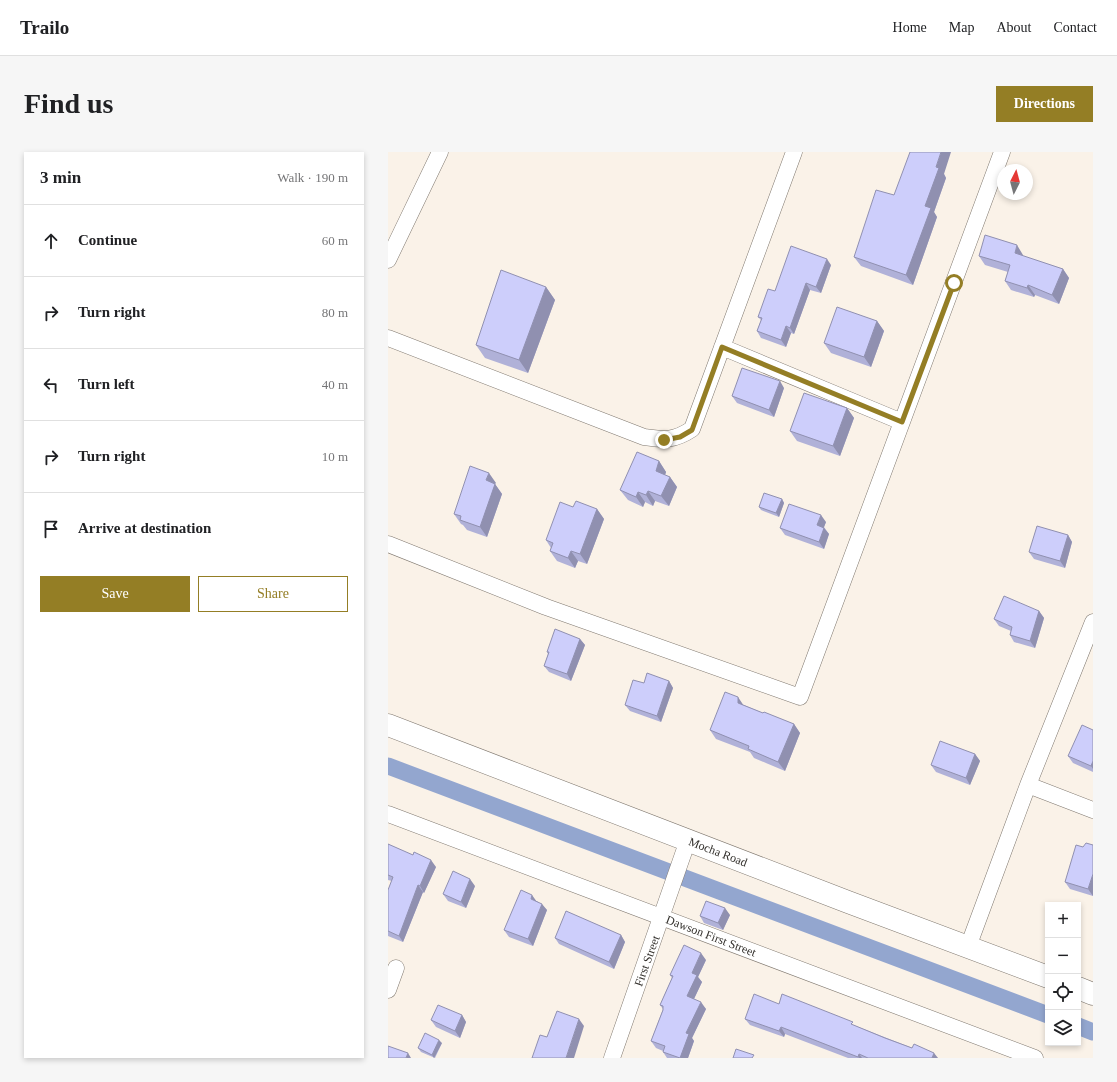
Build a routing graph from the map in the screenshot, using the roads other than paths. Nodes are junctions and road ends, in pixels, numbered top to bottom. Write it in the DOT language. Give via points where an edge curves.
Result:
graph roads {
  1 [pos="440,152"];
  2 [pos="794,152"];
  3 [pos="1002,152"];
  4 [pos="388,260"];
  5 [pos="388,338"];
  6 [pos="722,347"];
  7 [pos="902,422"];
  8 [pos="388,544"];
  9 [pos="1093,622"];
  10 [pos="388,725"];
  11 [pos="1028,785"];
  12 [pos="1093,810"];
  13 [pos="388,814"];
  14 [pos="685,850"];
  15 [pos="662,917"];
  16 [pos="968,947"];
  17 [pos="396,968"];
  18 [pos="1045,976"];
  19 [pos="1081,989"];
  20 [pos="388,990"];
  21 [pos="1093,994"];
  22 [pos="612,1058"];
  23 [pos="1035,1058"];
  1 -- 4 [label="street"];
  2 -- 6 [label="street"];
  3 -- 7 [label="street"];
  5 -- 6 [label="street" via="644,437 664,440 680,437 692,430"];
  6 -- 7 [label="street"];
  7 -- 8 [label="street" via="800,697 546,607"];
  9 -- 11 [label="street"];
  10 -- 14 [label="street, Mocha Road"];
  11 -- 12 [label="street"];
  11 -- 16 [label="street"];
  13 -- 15 [label="street, Dawson First Street"];
  14 -- 15 [label="street, First Street"];
  14 -- 16 [label="street, Mocha Road"];
  15 -- 22 [label="street, First Street"];
  15 -- 23 [label="street, Dawson First Street"];
  16 -- 18 [label="street, Mocha Road"];
  17 -- 20 [label="street"];
  19 -- 21 [label="street"];
}
